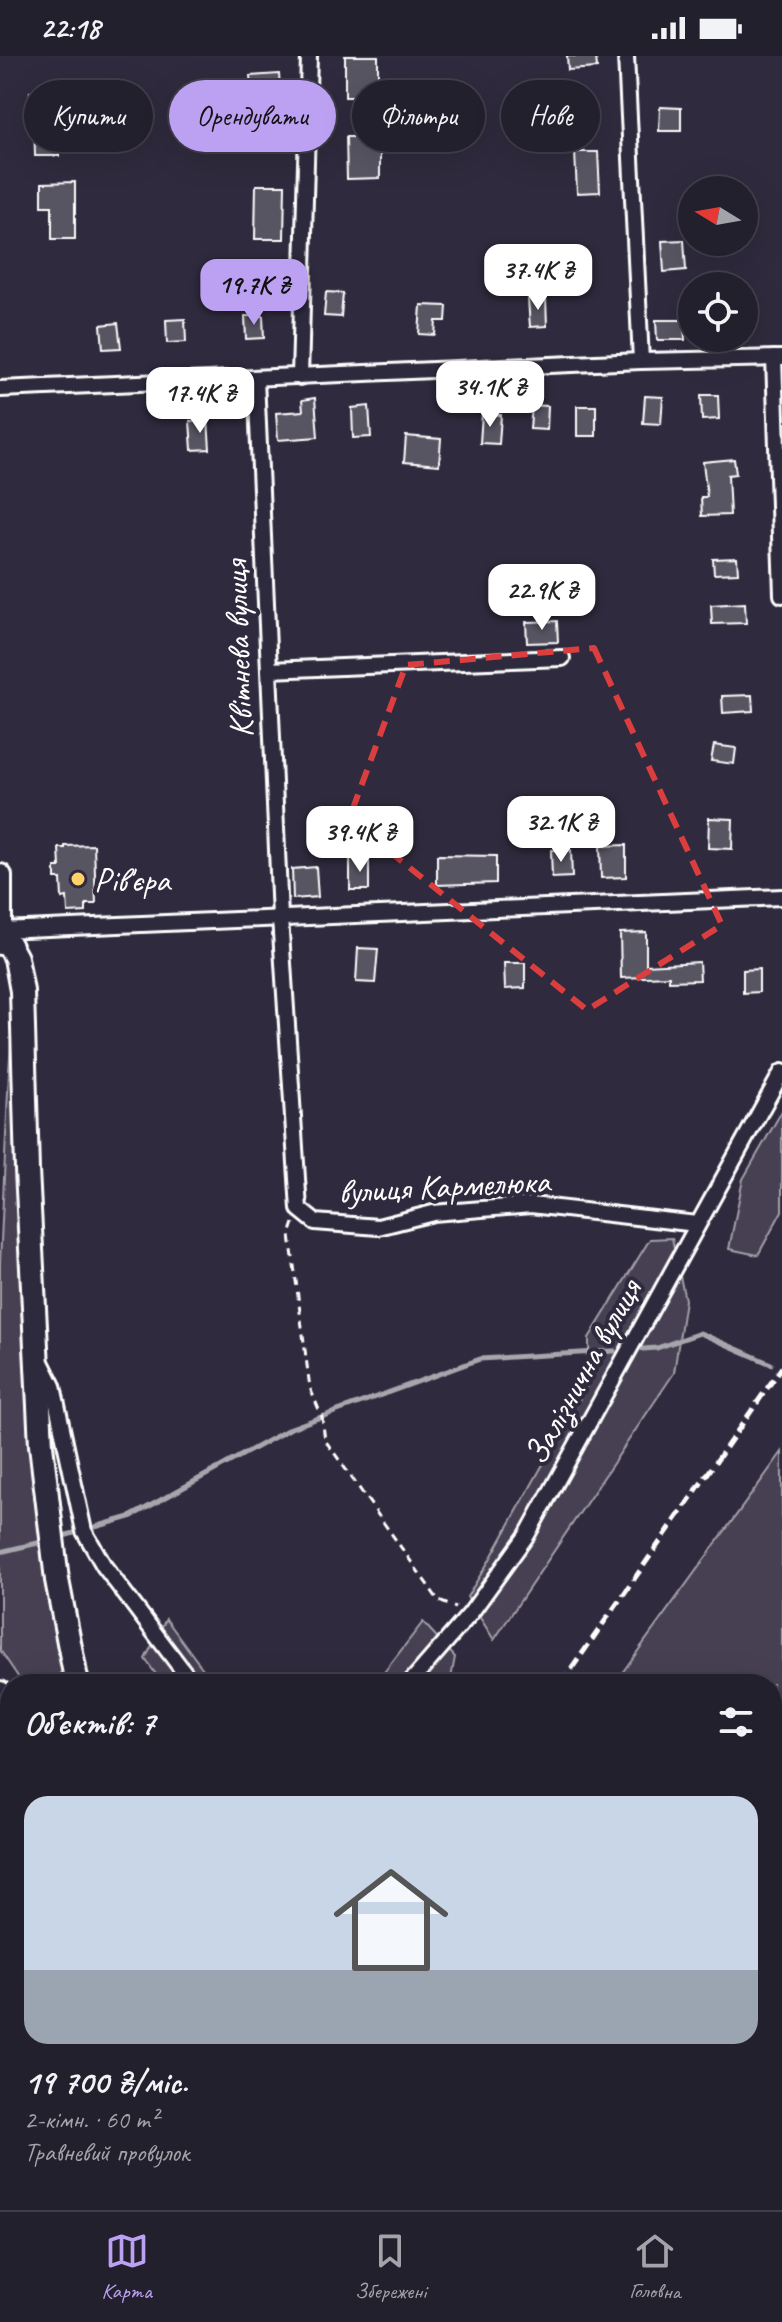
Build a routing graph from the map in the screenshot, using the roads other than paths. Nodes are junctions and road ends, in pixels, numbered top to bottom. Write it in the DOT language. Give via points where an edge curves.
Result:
graph roads {
  1 [pos="309,56"];
  2 [pos="626,56"];
  3 [pos="778,358"];
  4 [pos="641,361"];
  5 [pos="300,377"];
  6 [pos="256,379"];
  7 [pos="0,389"];
  8 [pos="782,595"];
  9 [pos="562,658"];
  10 [pos="269,670"];
  11 [pos="0,876"];
  12 [pos="782,897"];
  13 [pos="280,917"];
  14 [pos="1,930"];
  15 [pos="0,948"];
  16 [pos="782,1072"];
  17 [pos="697,1224"];
  18 [pos="36,1353"];
  19 [pos="75,1674"];
  20 [pos="185,1674"];
  21 [pos="418,1674"];
  1 -- 5 [label="street"];
  2 -- 4 [label="street"];
  3 -- 4 [label="street"];
  3 -- 8 [label="street"];
  4 -- 5 [label="street"];
  5 -- 6 [label="street"];
  6 -- 7 [label="street"];
  6 -- 10 [label="street, Квітнева вулиця"];
  9 -- 10 [label="street"];
  10 -- 13 [label="street, Квітнева вулиця"];
  11 -- 14 [label="main road"];
  12 -- 13 [label="street"];
  13 -- 14 [label="street"];
  13 -- 17 [label="street, вулиця Кармелюка" via="299,1209 315,1222 378,1227 433,1213 531,1205"];
  14 -- 15 [label="main road"];
  14 -- 18 [label="main road" via="16,958 22,991"];
  16 -- 17 [label="street, Залізнична вулиця"];
  17 -- 21 [label="street, Залізнична вулиця" via="527,1535 470,1614"];
  18 -- 19 [label="main road" via="48,1513"];
  18 -- 20 [label="street" via="53,1386 84,1531"];
}
